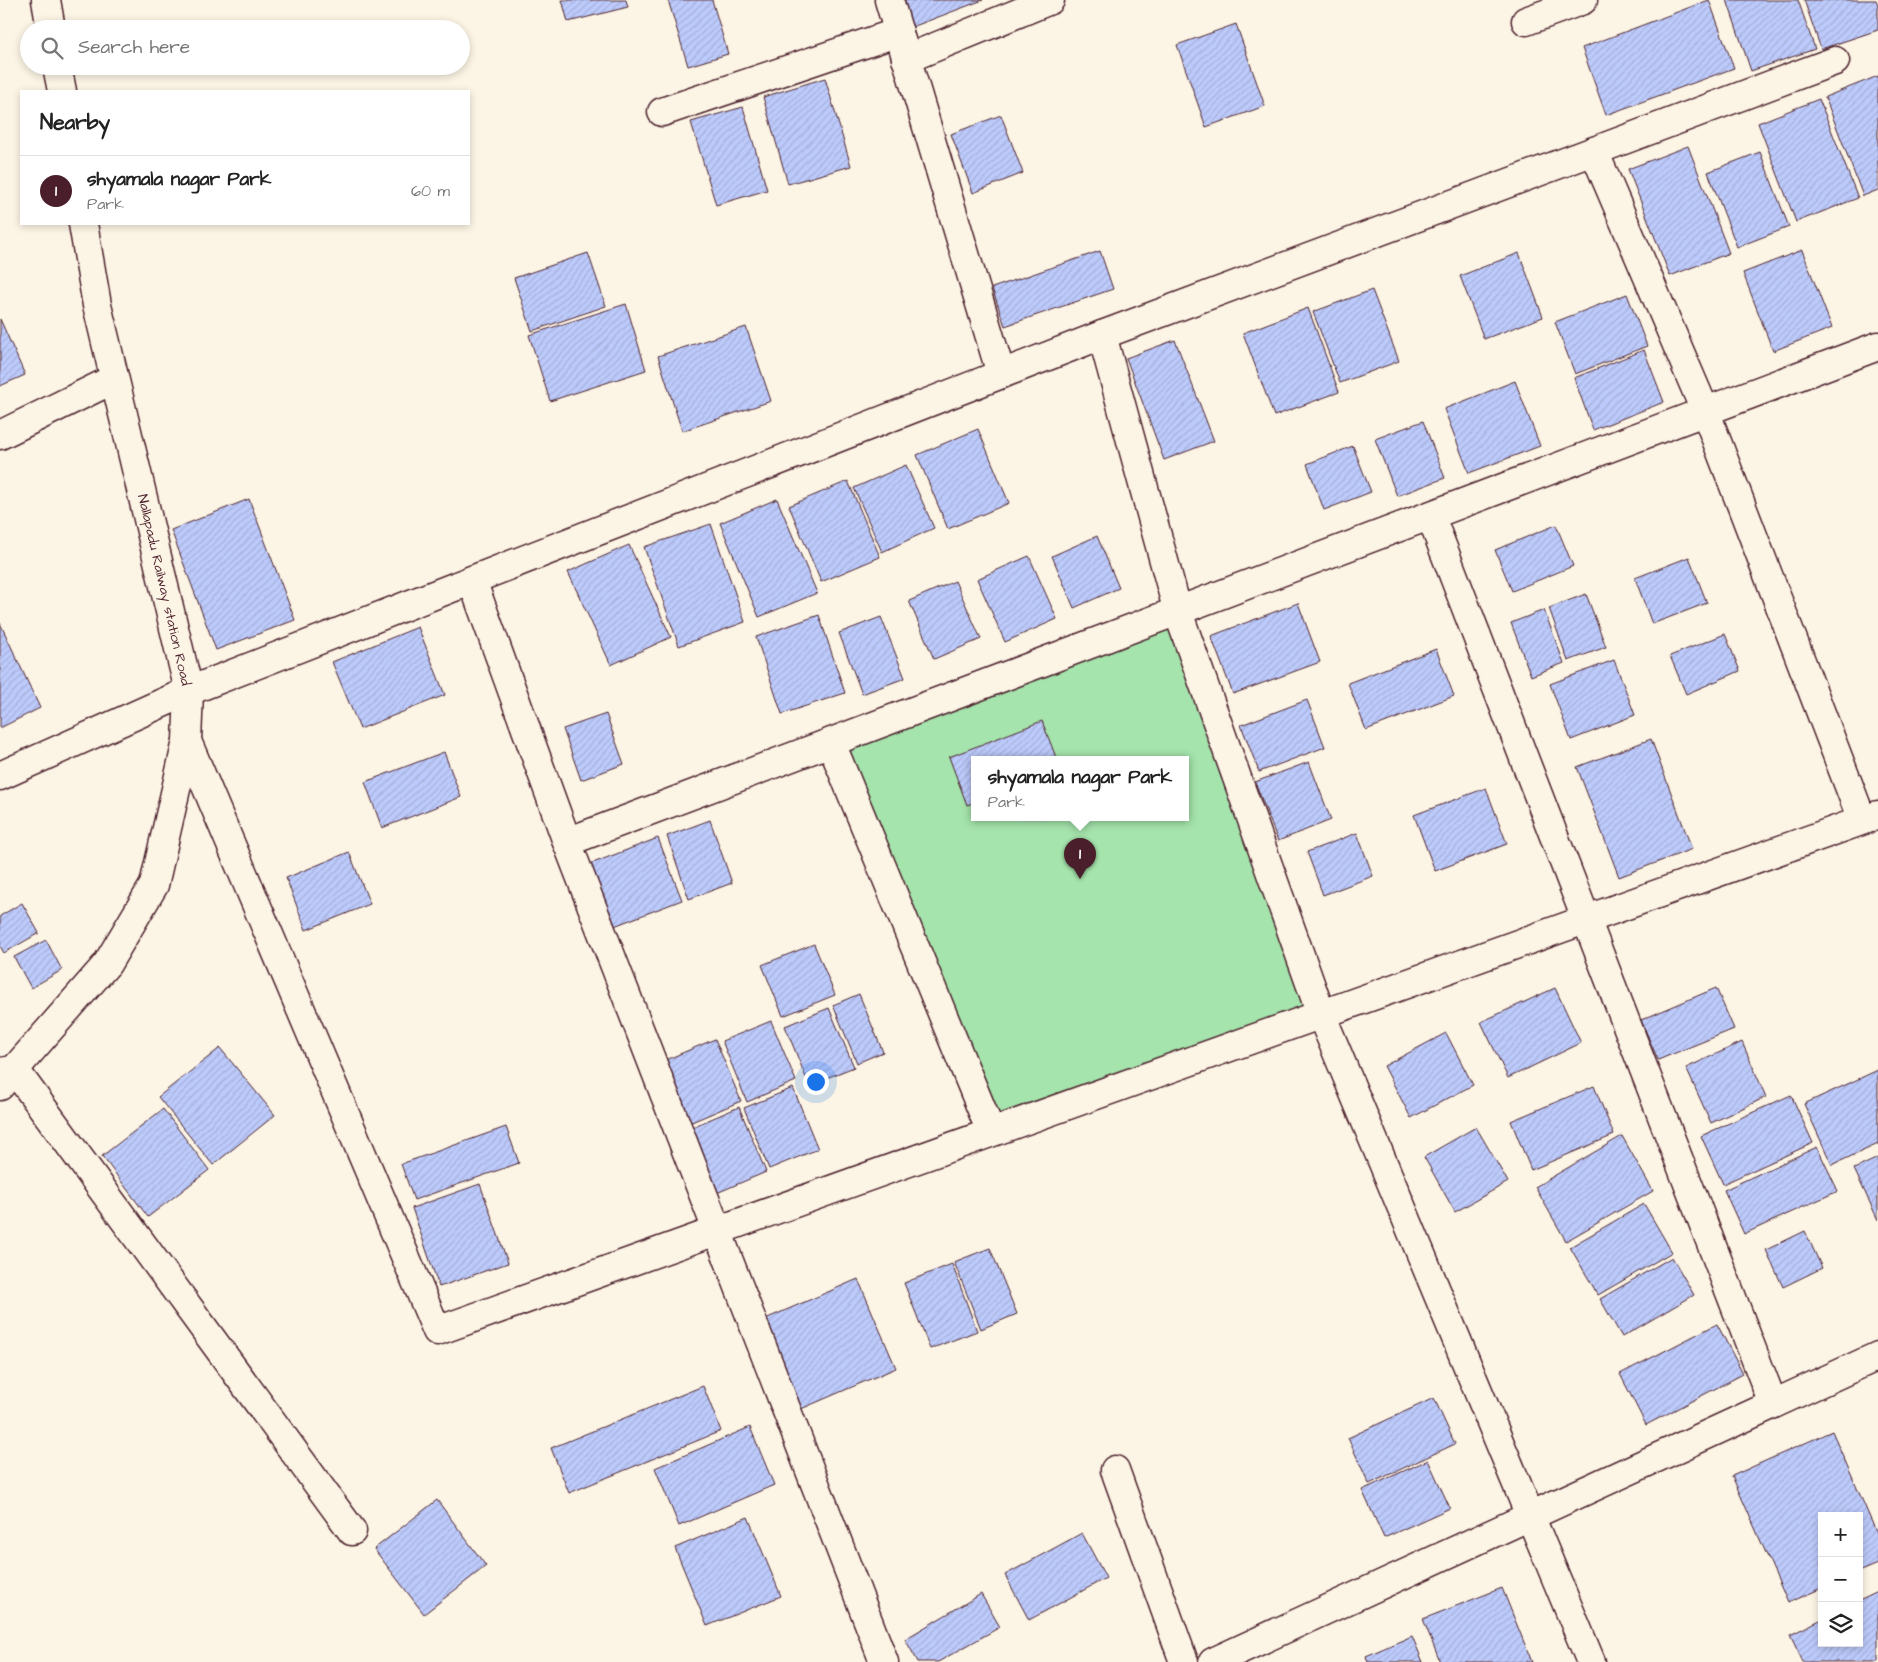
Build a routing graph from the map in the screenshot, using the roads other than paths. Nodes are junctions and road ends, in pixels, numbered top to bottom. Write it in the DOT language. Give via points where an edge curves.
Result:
graph roads {
  1 [pos="46,0"];
  2 [pos="889,0"];
  3 [pos="1050,0"];
  4 [pos="1583,0"];
  5 [pos="49,20"];
  6 [pos="1526,21"];
  7 [pos="898,32"];
  8 [pos="906,59"];
  9 [pos="1835,61"];
  10 [pos="59,75"];
  11 [pos="62,90"];
  12 [pos="662,112"];
  13 [pos="1594,151"];
  14 [pos="84,225"];
  15 [pos="1102,335"];
  16 [pos="1878,346"];
  17 [pos="1001,374"];
  18 [pos="114,379"];
  19 [pos="1706,412"];
  20 [pos="0,435"];
  21 [pos="1431,516"];
  22 [pos="472,580"];
  23 [pos="1178,612"];
  24 [pos="189,691"];
  25 [pos="187,741"];
  26 [pos="831,743"];
  27 [pos="0,776"];
  28 [pos="1870,817"];
  29 [pos="567,842"];
  30 [pos="1586,919"];
  31 [pos="1321,1014"];
  32 [pos="5,1076"];
  33 [pos="991,1132"];
  34 [pos="718,1231"];
  35 [pos="1878,1356"];
  36 [pos="1773,1404"];
  37 [pos="1115,1470"];
  38 [pos="1529,1516"];
  39 [pos="352,1530"];
  40 [pos="884,1662"];
  41 [pos="1184,1662"];
  42 [pos="1213,1662"];
  43 [pos="1591,1662"];
  1 -- 5 [label="street"];
  2 -- 7 [label="street"];
  3 -- 8 [label="street"];
  4 -- 6 [label="street"];
  7 -- 8 [label="street"];
  7 -- 12 [label="street"];
  8 -- 17 [label="street"];
  9 -- 13 [label="street"];
  10 -- 11 [label="street"];
  13 -- 15 [label="street"];
  13 -- 19 [label="street"];
  14 -- 18 [label="street, Nallapadu Railway station Road" via="97,305"];
  15 -- 17 [label="street"];
  15 -- 23 [label="street"];
  16 -- 19 [label="street"];
  17 -- 22 [label="street"];
  18 -- 20 [label="street"];
  18 -- 24 [label="street, Nallapadu Railway station Road"];
  19 -- 21 [label="street"];
  19 -- 28 [label="street"];
  21 -- 23 [label="street"];
  21 -- 30 [label="street"];
  22 -- 24 [label="street"];
  22 -- 29 [label="street"];
  23 -- 26 [label="street"];
  23 -- 31 [label="street"];
  24 -- 25 [label="street, Nallapadu Railway station Road"];
  24 -- 27 [label="street"];
  25 -- 32 [label="street, Nallapadu Railway station Road" via="154,884 107,964"];
  25 -- 34 [label="street" via="437,1331"];
  26 -- 29 [label="street"];
  26 -- 33 [label="street"];
  28 -- 30 [label="street"];
  29 -- 34 [label="street"];
  30 -- 31 [label="street"];
  30 -- 36 [label="street"];
  31 -- 33 [label="street"];
  31 -- 38 [label="street"];
  32 -- 39 [label="street"];
  33 -- 34 [label="street"];
  34 -- 40 [label="street"];
  35 -- 36 [label="street"];
  36 -- 38 [label="street"];
  37 -- 41 [label="street"];
  38 -- 42 [label="street"];
  38 -- 43 [label="street"];
}
